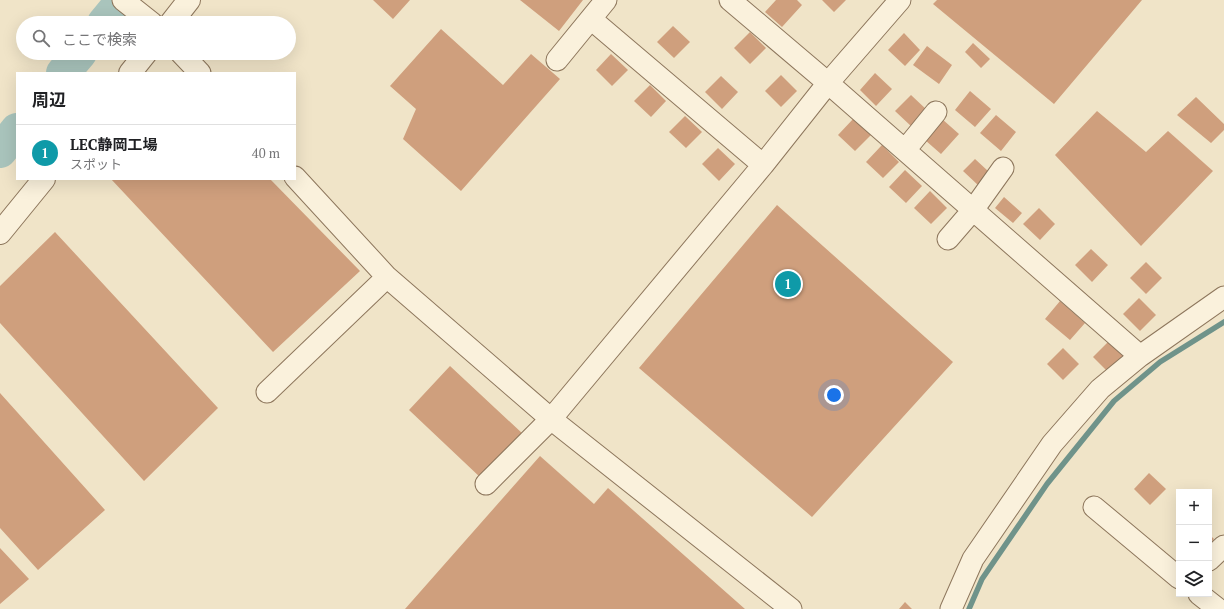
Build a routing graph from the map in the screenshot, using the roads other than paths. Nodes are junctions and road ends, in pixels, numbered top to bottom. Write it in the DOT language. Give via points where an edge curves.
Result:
graph roads {
  1 [pos="123,0"];
  2 [pos="190,0"];
  3 [pos="606,0"];
  4 [pos="730,0"];
  5 [pos="900,0"];
  6 [pos="143,16"];
  7 [pos="177,16"];
  8 [pos="591,19"];
  9 [pos="140,60"];
  10 [pos="188,60"];
  11 [pos="557,60"];
  12 [pos="131,72"];
  13 [pos="199,72"];
  14 [pos="828,83"];
  15 [pos="936,112"];
  16 [pos="905,150"];
  17 [pos="763,165"];
  18 [pos="1003,168"];
  19 [pos="296,178"];
  20 [pos="43,180"];
  21 [pos="973,210"];
  22 [pos="0,233"];
  23 [pos="948,239"];
  24 [pos="387,277"];
  25 [pos="1224,297"];
  26 [pos="1140,356"];
  27 [pos="267,392"];
  28 [pos="551,419"];
  29 [pos="486,484"];
  30 [pos="1094,507"];
  31 [pos="1224,546"];
  32 [pos="1212,557"];
  33 [pos="1176,575"];
  34 [pos="1204,597"];
  35 [pos="791,609"];
  36 [pos="951,609"];
  37 [pos="1218,609"];
  1 -- 6 [label="street"];
  2 -- 7 [label="street"];
  3 -- 8 [label="street"];
  4 -- 14 [label="street"];
  5 -- 14 [label="street"];
  8 -- 11 [label="street"];
  8 -- 17 [label="street"];
  9 -- 12 [label="street"];
  10 -- 13 [label="street"];
  14 -- 16 [label="street"];
  14 -- 17 [label="street"];
  15 -- 16 [label="street"];
  16 -- 21 [label="street"];
  17 -- 28 [label="street"];
  18 -- 21 [label="street"];
  19 -- 24 [label="street"];
  20 -- 22 [label="street"];
  21 -- 23 [label="street"];
  21 -- 26 [label="street"];
  24 -- 27 [label="street"];
  24 -- 28 [label="street"];
  25 -- 26 [label="street"];
  26 -- 36 [label="street" via="1100,390 1052,444 973,559"];
  28 -- 29 [label="street"];
  28 -- 35 [label="street"];
  30 -- 33 [label="street"];
  31 -- 32 [label="street"];
  34 -- 37 [label="street"];
}
